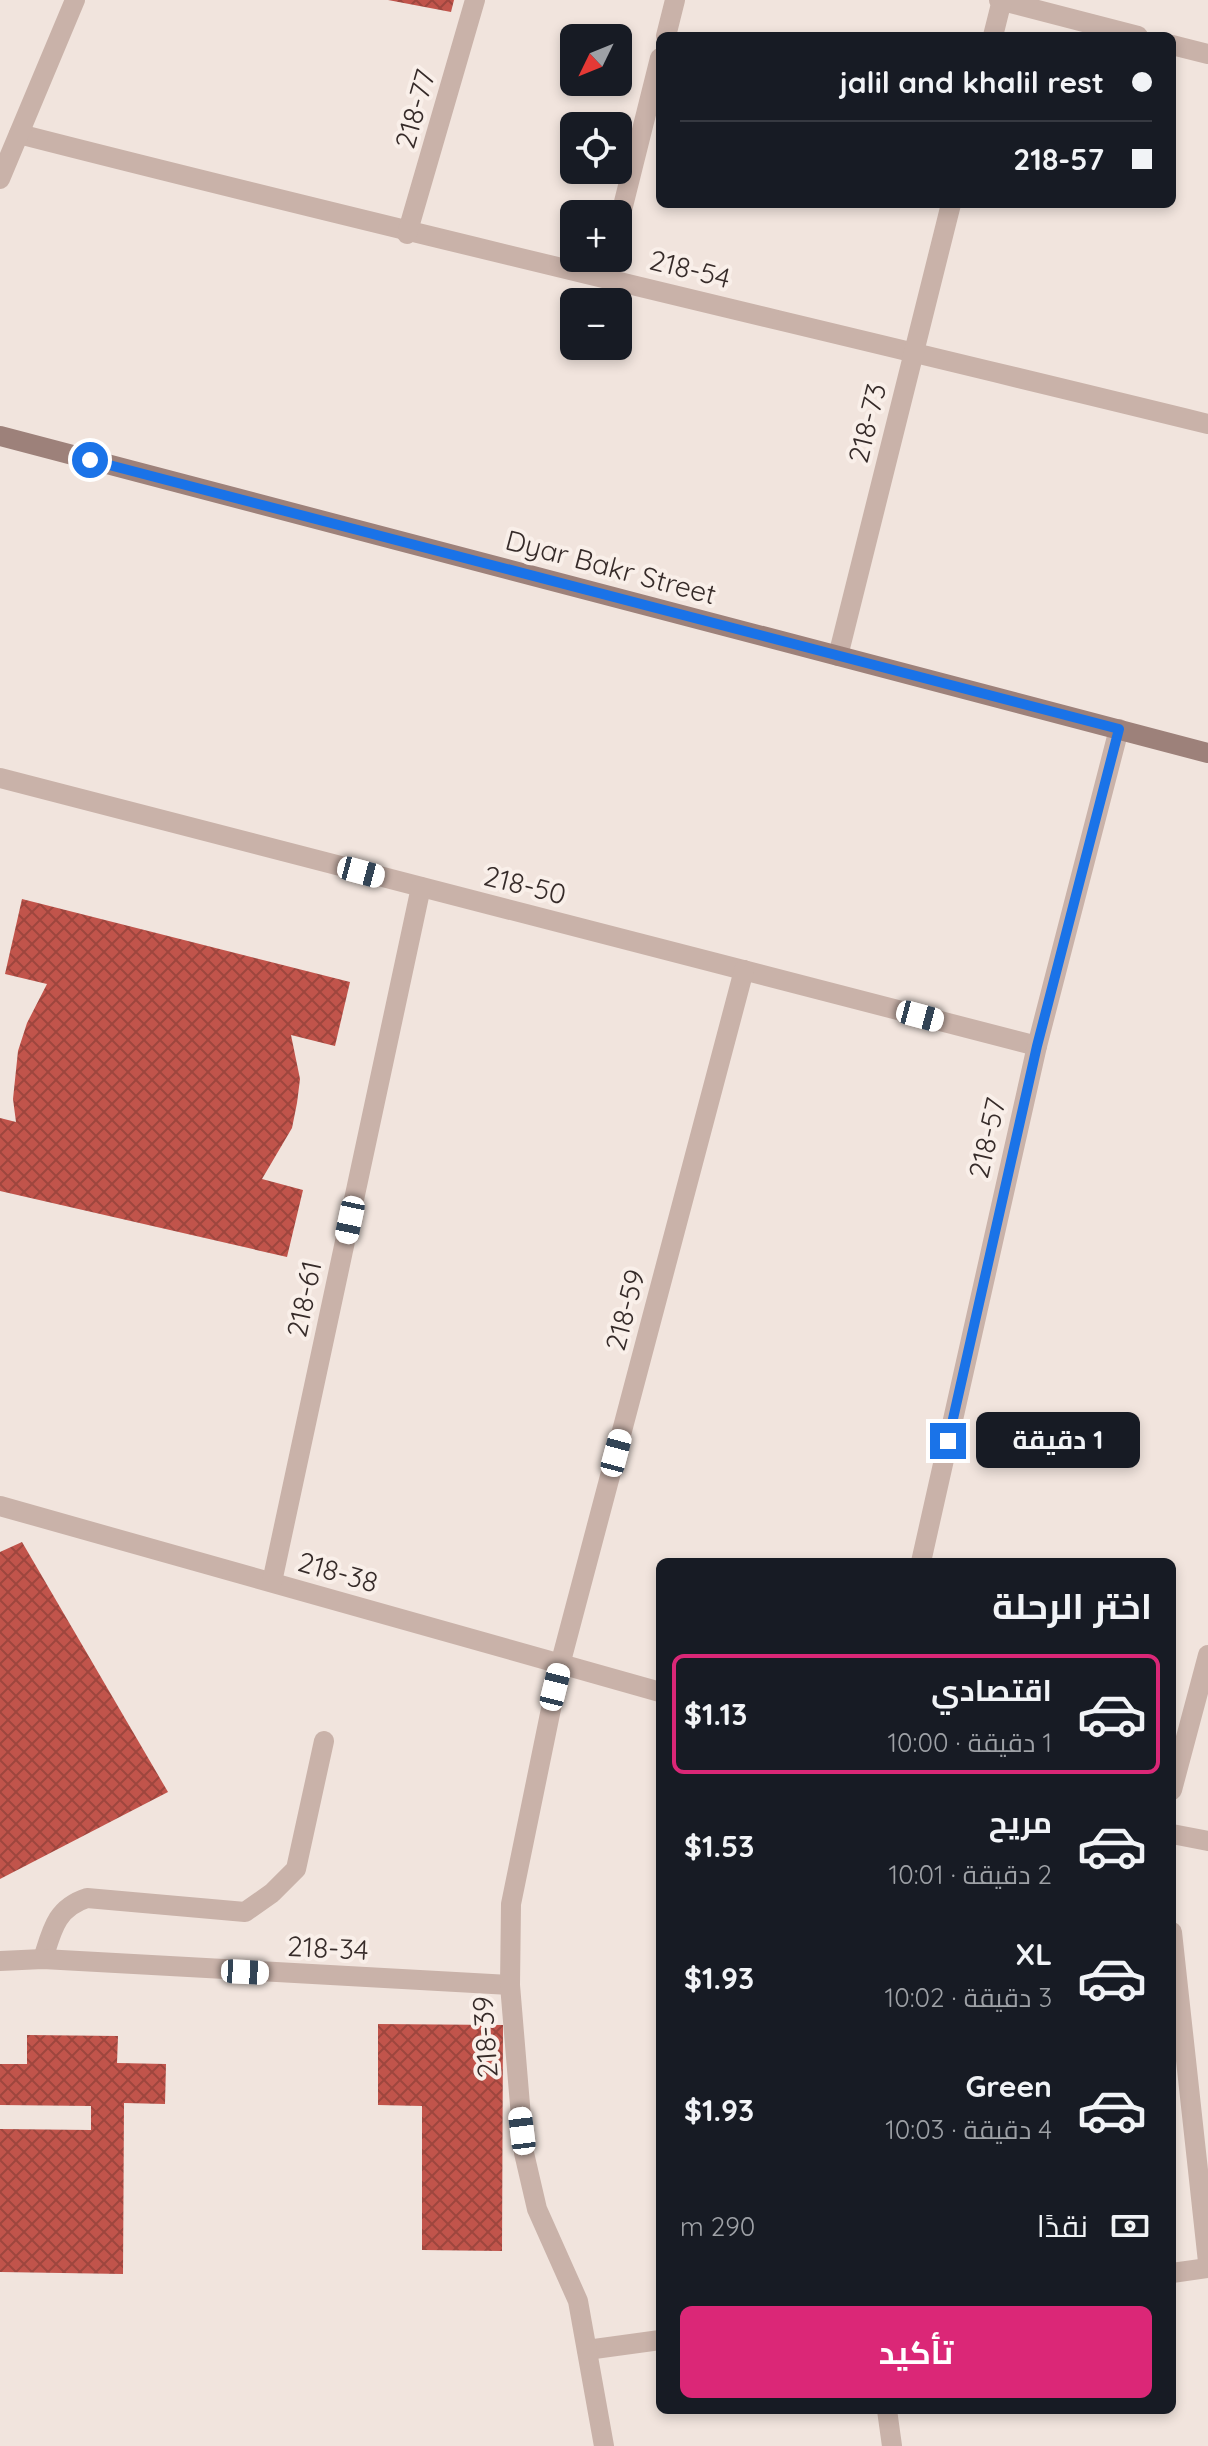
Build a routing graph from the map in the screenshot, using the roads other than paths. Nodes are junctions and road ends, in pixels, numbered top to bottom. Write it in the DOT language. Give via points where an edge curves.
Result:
graph roads {
  1 [pos="75,0"];
  2 [pos="475,0"];
  3 [pos="675,0"];
  4 [pos="1001,0"];
  5 [pos="667,32"];
  6 [pos="994,32"];
  7 [pos="1123,32"];
  8 [pos="1176,46"];
  9 [pos="1208,54"];
  10 [pos="656,74"];
  11 [pos="19,134"];
  12 [pos="0,179"];
  13 [pos="624,200"];
  14 [pos="950,208"];
  15 [pos="407,234"];
  16 [pos="560,259"];
  17 [pos="626,272"];
  18 [pos="914,352"];
  19 [pos="1208,424"];
  20 [pos="0,436"];
  21 [pos="838,656"];
  22 [pos="1119,729"];
  23 [pos="1208,753"];
  24 [pos="0,778"];
  25 [pos="421,887"];
  26 [pos="744,970"];
  27 [pos="1037,1046"];
  28 [pos="0,1506"];
  29 [pos="922,1558"];
  30 [pos="272,1582"];
  31 [pos="1208,1655"];
  32 [pos="560,1665"];
  33 [pos="656,1691"];
  34 [pos="324,1741"];
  35 [pos="1176,1775"];
  36 [pos="1176,1835"];
  37 [pos="1208,1841"];
  38 [pos="43,1959"];
  39 [pos="0,1961"];
  40 [pos="1176,1969"];
  41 [pos="510,1985"];
  42 [pos="1208,2265"];
  43 [pos="1176,2272"];
  44 [pos="656,2341"];
  45 [pos="587,2350"];
  46 [pos="888,2414"];
  47 [pos="604,2446"];
  48 [pos="892,2446"];
  1 -- 11 [label="street"];
  2 -- 15 [label="street, 218-77"];
  3 -- 5 [label="street"];
  4 -- 6 [label="street"];
  4 -- 7 [label="street"];
  8 -- 9 [label="street"];
  10 -- 13 [label="street"];
  11 -- 12 [label="street"];
  11 -- 15 [label="street, 218-54"];
  14 -- 18 [label="street, 218-73"];
  15 -- 16 [label="street, 218-54"];
  17 -- 18 [label="street, 218-54"];
  18 -- 19 [label="street, 218-54"];
  18 -- 21 [label="street, 218-73"];
  20 -- 21 [label="street, Dyar Bakr Street"];
  21 -- 22 [label="street, Dyar Bakr Street"];
  22 -- 23 [label="street, Dyar Bakr Street"];
  22 -- 27 [label="street, 218-57"];
  24 -- 25 [label="street, 218-50"];
  25 -- 26 [label="street, 218-50"];
  25 -- 30 [label="street, 218-61"];
  26 -- 27 [label="street, 218-50"];
  26 -- 32 [label="street, 218-59"];
  27 -- 29 [label="street, 218-57"];
  28 -- 30 [label="street, 218-38"];
  30 -- 32 [label="street, 218-38"];
  31 -- 35 [label="street"];
  32 -- 33 [label="street, 218-38"];
  32 -- 41 [label="street, 218-39" via="511,1904"];
  34 -- 38 [label="street" via="296,1869 272,1893 245,1912 87,1898 70,1903 55,1919"];
  36 -- 37 [label="street"];
  38 -- 39 [label="street, 218-34"];
  38 -- 41 [label="street, 218-34"];
  40 -- 42 [label="street"];
  41 -- 45 [label="street, 218-39" via="524,2153 537,2209 578,2301"];
  42 -- 43 [label="street"];
  44 -- 45 [label="street"];
  45 -- 47 [label="street, 218-39"];
  46 -- 48 [label="street"];
}
